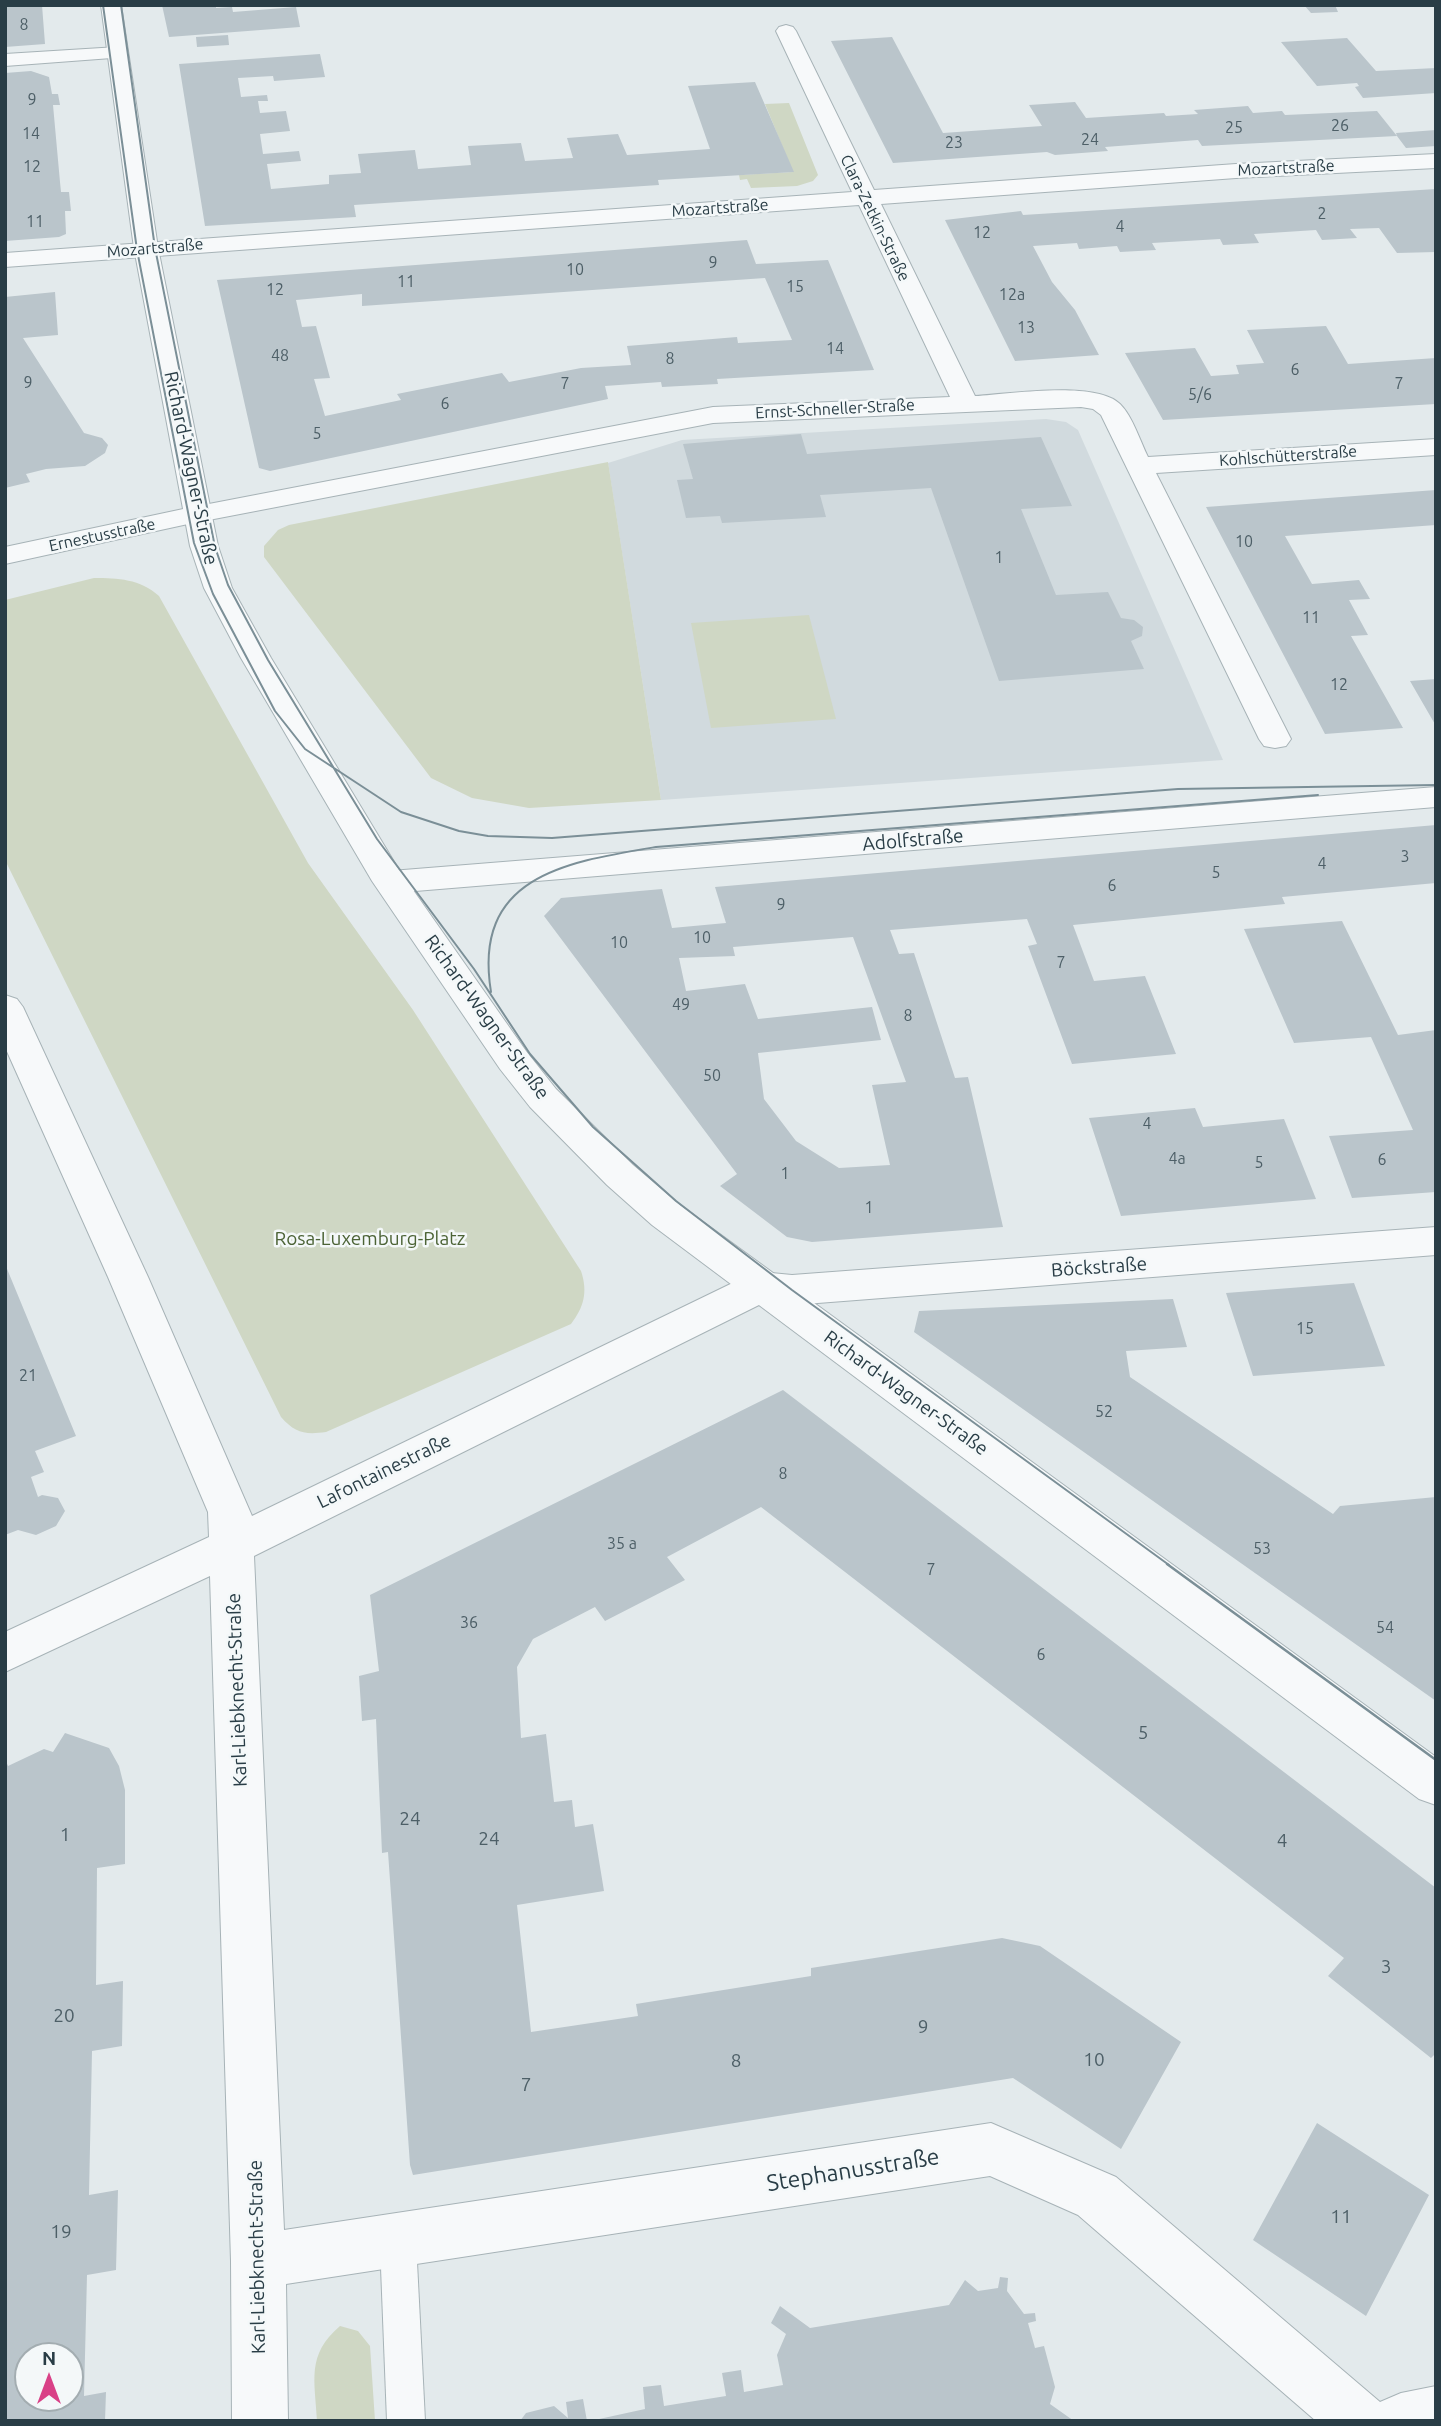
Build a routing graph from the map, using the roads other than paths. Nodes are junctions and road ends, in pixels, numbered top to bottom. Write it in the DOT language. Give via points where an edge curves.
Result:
graph roads {
  1 [pos="111,5"];
  2 [pos="786,31"];
  3 [pos="118,53"];
  4 [pos="5,60"];
  5 [pos="1436,161"];
  6 [pos="864,198"];
  7 [pos="146,248"];
  8 [pos="5,260"];
  9 [pos="966,403"];
  10 [pos="1436,447"];
  11 [pos="1139,466"];
  12 [pos="198,514"];
  13 [pos="5,556"];
  14 [pos="1275,739"];
  15 [pos="1436,797"];
  16 [pos="391,882"];
  17 [pos="5,1007"];
  18 [pos="1436,1241"];
  19 [pos="761,1287"];
  20 [pos="232,1546"];
  21 [pos="5,1653"];
  22 [pos="1436,1784"];
  23 [pos="398,2242"];
  24 [pos="258,2261"];
  25 [pos="1436,2414"];
  26 [pos="260,2421"];
  27 [pos="406,2421"];
  28 [pos="1360,2421"];
  29 [pos="1401,2421"];
  1 -- 3 [label="street, Richard-Wagner-Straße"];
  2 -- 6 [label="street, Clara-Zetkin-Straße"];
  3 -- 4 [label="street"];
  3 -- 7 [label="street, Richard-Wagner-Straße"];
  5 -- 6 [label="street, Mozartstraße"];
  6 -- 7 [label="street, Mozartstraße"];
  6 -- 9 [label="street, Clara-Zetkin-Straße"];
  7 -- 8 [label="street, Mozartstraße"];
  7 -- 12 [label="street, Richard-Wagner-Straße"];
  9 -- 11 [label="street, Ernst-Schneller-Straße" via="1081,398 1101,402 1112,411"];
  9 -- 12 [label="street, Ernst-Schneller-Straße" via="713,415"];
  10 -- 11 [label="street, Kohlschütterstraße"];
  11 -- 14 [label="street, Ernst-Schneller-Straße"];
  12 -- 13 [label="street, Ernestusstraße"];
  12 -- 16 [label="street, Richard-Wagner-Straße" via="218,588"];
  15 -- 16 [label="street, Adolfstraße"];
  16 -- 19 [label="street, Richard-Wagner-Straße" via="543,1098 666,1215"];
  17 -- 20 [label="street, Karl-Liebknecht-Straße" via="230,1513"];
  18 -- 19 [label="street, Böckstraße" via="792,1290"];
  19 -- 20 [label="street, Lafontainestraße"];
  19 -- 22 [label="street, Richard-Wagner-Straße"];
  20 -- 21 [label="street, Lafontainestraße"];
  20 -- 24 [label="street, Karl-Liebknecht-Straße"];
  23 -- 24 [label="street, Stephanusstraße"];
  23 -- 27 [label="lane"];
  23 -- 28 [label="street, Stephanusstraße" via="992,2149 1097,2196"];
  24 -- 26 [label="street, Karl-Liebknecht-Straße"];
  25 -- 29 [label="street"];
}
